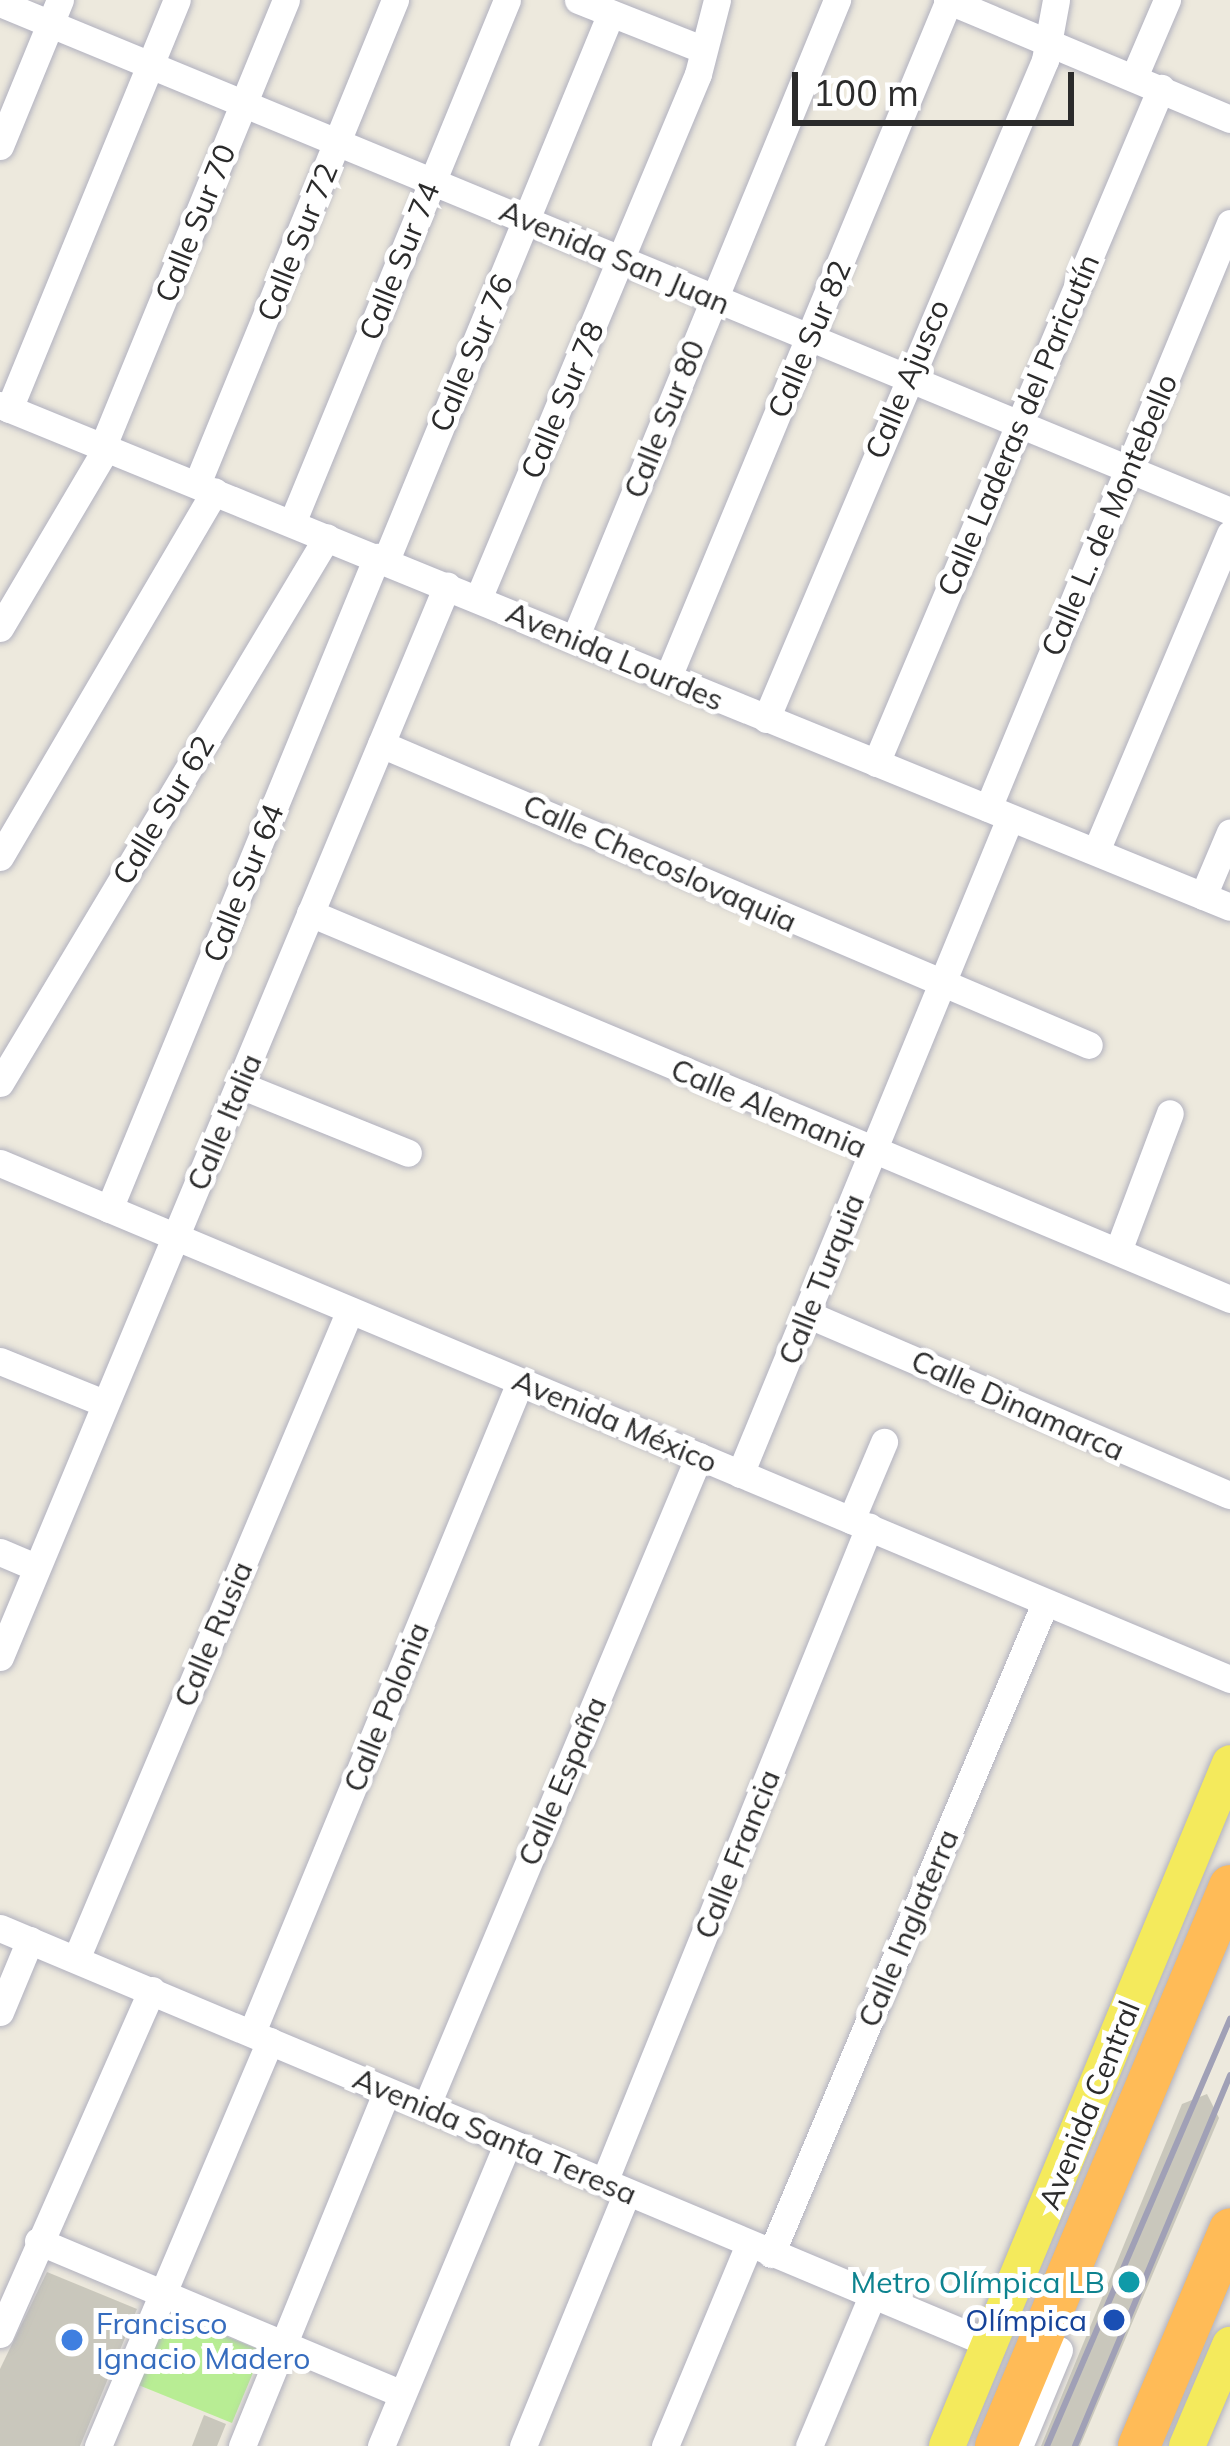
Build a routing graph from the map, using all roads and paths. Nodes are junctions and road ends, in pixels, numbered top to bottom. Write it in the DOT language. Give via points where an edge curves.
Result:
graph roads {
  1 [pos="177,0"];
  2 [pos="286,0"];
  3 [pos="395,0"];
  4 [pos="507,0"];
  5 [pos="578,0"];
  6 [pos="717,0"];
  7 [pos="836,0"];
  8 [pos="948,0"];
  9 [pos="1056,0"];
  10 [pos="1167,0"];
  11 [pos="0,3"];
  12 [pos="55,12"];
  13 [pos="611,13"];
  14 [pos="1046,40"];
  15 [pos="698,47"];
  16 [pos="150,66"];
  17 [pos="1134,77"];
  18 [pos="1161,88"];
  19 [pos="244,104"];
  20 [pos="1230,118"];
  21 [pos="338,142"];
  22 [pos="0,146"];
  23 [pos="432,182"];
  24 [pos="527,220"];
  25 [pos="1229,227"];
  26 [pos="622,260"];
  27 [pos="713,298"];
  28 [pos="810,337"];
  29 [pos="907,376"];
  30 [pos="5,407"];
  31 [pos="1018,422"];
  32 [pos="105,446"];
  33 [pos="1129,469"];
  34 [pos="206,488"];
  35 [pos="1230,511"];
  36 [pos="292,523"];
  37 [pos="1230,534"];
  38 [pos="327,537"];
  39 [pos="381,559"];
  40 [pos="447,586"];
  41 [pos="478,599"];
  42 [pos="0,628"];
  43 [pos="575,638"];
  44 [pos="668,677"];
  45 [pos="766,719"];
  46 [pos="381,744"];
  47 [pos="876,763"];
  48 [pos="999,813"];
  49 [pos="1230,832"];
  50 [pos="1096,851"];
  51 [pos="0,857"];
  52 [pos="1203,896"];
  53 [pos="1230,907"];
  54 [pos="310,914"];
  55 [pos="940,982"];
  56 [pos="1089,1045"];
  57 [pos="0,1083"];
  58 [pos="240,1085"];
  59 [pos="1170,1113"];
  60 [pos="870,1150"];
  61 [pos="408,1153"];
  62 [pos="0,1163"];
  63 [pos="109,1208"];
  64 [pos="177,1236"];
  65 [pos="1118,1251"];
  66 [pos="1230,1299"];
  67 [pos="350,1310"];
  68 [pos="807,1314"];
  69 [pos="0,1361"];
  70 [pos="520,1382"];
  71 [pos="104,1403"];
  72 [pos="884,1442"];
  73 [pos="699,1456"];
  74 [pos="740,1474"];
  75 [pos="1230,1495"];
  76 [pos="860,1523"];
  77 [pos="0,1552"];
  78 [pos="36,1568"];
  79 [pos="1045,1603"];
  80 [pos="0,1658"];
  81 [pos="1230,1679"];
  82 [pos="1230,1763"];
  83 [pos="1230,1886"];
  84 [pos="0,1928"];
  85 [pos="30,1940"];
  86 [pos="76,1958"];
  87 [pos="152,1990"];
  88 [pos="0,2012"];
  89 [pos="261,2037"];
  90 [pos="387,2091"];
  91 [pos="426,2107"];
  92 [pos="508,2143"];
  93 [pos="616,2187"];
  94 [pos="1230,2229"];
  95 [pos="38,2241"];
  96 [pos="760,2249"];
  97 [pos="160,2291"];
  98 [pos="872,2296"];
  99 [pos="1081,2296"];
  100 [pos="0,2334"];
  101 [pos="283,2344"];
  102 [pos="990,2344"];
  103 [pos="1230,2345"];
  104 [pos="402,2394"];
  105 [pos="98,2446"];
  106 [pos="242,2446"];
  107 [pos="381,2446"];
  108 [pos="523,2446"];
  109 [pos="665,2446"];
  110 [pos="808,2446"];
  111 [pos="946,2446"];
  112 [pos="996,2446"];
  113 [pos="1019,2446"];
  114 [pos="1139,2446"];
  115 [pos="1187,2446"];
  1 -- 16 [label="street"];
  2 -- 19 [label="street, Calle Sur 70"];
  3 -- 21 [label="street, Calle Sur 72"];
  4 -- 23 [label="street, Calle Sur 74"];
  5 -- 13 [label="street"];
  6 -- 15 [label="street, Calle Sur 78"];
  7 -- 27 [label="street, Calle Sur 80"];
  8 -- 14 [label="street"];
  8 -- 28 [label="street, Calle Sur 82"];
  9 -- 14 [label="street, Calle Ajusco"];
  10 -- 17 [label="street"];
  11 -- 12 [label="street, Avenida San Juan"];
  12 -- 16 [label="street, Avenida San Juan"];
  12 -- 22 [label="street"];
  13 -- 15 [label="street"];
  13 -- 24 [label="street, Calle Sur 76"];
  14 -- 17 [label="street"];
  14 -- 29 [label="street, Calle Ajusco"];
  15 -- 26 [label="street, Calle Sur 78" via="698,74"];
  16 -- 19 [label="street, Avenida San Juan"];
  16 -- 30 [label="street"];
  17 -- 18 [label="street"];
  18 -- 20 [label="street"];
  18 -- 31 [label="street, Calle Laderas del Paricutín"];
  19 -- 21 [label="street, Avenida San Juan"];
  19 -- 32 [label="street, Calle Sur 70"];
  21 -- 23 [label="street, Avenida San Juan"];
  21 -- 34 [label="street, Calle Sur 72"];
  23 -- 24 [label="street, Avenida San Juan"];
  23 -- 36 [label="street, Calle Sur 74"];
  24 -- 26 [label="street, Avenida San Juan"];
  24 -- 39 [label="street, Calle Sur 76"];
  25 -- 33 [label="street, Calle L. de Montebello"];
  26 -- 27 [label="street, Avenida San Juan"];
  26 -- 41 [label="street, Calle Sur 78"];
  27 -- 28 [label="street, Avenida San Juan"];
  27 -- 43 [label="street, Calle Sur 80"];
  28 -- 29 [label="street, Avenida San Juan"];
  28 -- 44 [label="street, Calle Sur 82"];
  29 -- 31 [label="street, Avenida San Juan"];
  29 -- 45 [label="street, Calle Ajusco"];
  30 -- 32 [label="street, Avenida Lourdes"];
  31 -- 33 [label="street, Avenida San Juan"];
  31 -- 47 [label="street, Calle Laderas del Paricutín"];
  32 -- 34 [label="street, Avenida Lourdes"];
  32 -- 42 [label="street, Calle Sur 70"];
  33 -- 35 [label="street, Avenida San Juan"];
  33 -- 48 [label="street, Calle L. de Montebello"];
  34 -- 36 [label="street, Avenida Lourdes"];
  34 -- 51 [label="street, Calle Sur 72"];
  36 -- 38 [label="street, Avenida Lourdes"];
  37 -- 50 [label="street"];
  38 -- 39 [label="street, Avenida Lourdes"];
  38 -- 57 [label="street, Calle Sur 62"];
  39 -- 40 [label="street, Avenida Lourdes"];
  39 -- 63 [label="street, Calle Sur 64"];
  40 -- 41 [label="street, Avenida Lourdes"];
  40 -- 46 [label="street, Calle Italia"];
  41 -- 43 [label="street, Avenida Lourdes"];
  43 -- 44 [label="street, Avenida Lourdes"];
  44 -- 45 [label="street, Avenida Lourdes"];
  45 -- 47 [label="street, Avenida Lourdes"];
  46 -- 54 [label="street, Calle Italia"];
  46 -- 55 [label="street, Calle Checoslovaquia"];
  47 -- 48 [label="street, Avenida Lourdes"];
  48 -- 50 [label="street, Avenida Lourdes"];
  48 -- 55 [label="street, Calle Turquia"];
  49 -- 52 [label="street"];
  50 -- 52 [label="street, Avenida Lourdes"];
  52 -- 53 [label="street, Avenida Lourdes"];
  54 -- 58 [label="street, Calle Italia"];
  54 -- 60 [label="street, Calle Alemania"];
  55 -- 56 [label="street, Calle Checoslovaquia"];
  55 -- 60 [label="street, Calle Turquia"];
  58 -- 61 [label="street"];
  58 -- 64 [label="street, Calle Italia"];
  59 -- 65 [label="street"];
  60 -- 65 [label="street, Calle Alemania"];
  60 -- 68 [label="street, Calle Turquia"];
  62 -- 63 [label="street, Avenida México"];
  63 -- 64 [label="street, Avenida México"];
  64 -- 67 [label="street, Avenida México"];
  64 -- 71 [label="street, Calle Italia"];
  65 -- 66 [label="street, Calle Alemania"];
  67 -- 70 [label="street, Avenida México"];
  67 -- 86 [label="street, Calle Rusia"];
  68 -- 74 [label="street, Calle Turquia"];
  68 -- 75 [label="street, Calle Dinamarca"];
  69 -- 71 [label="street"];
  70 -- 73 [label="street, Avenida México"];
  70 -- 89 [label="street, Calle Polonia"];
  71 -- 78 [label="street, Calle Italia"];
  72 -- 76 [label="street, Calle Francia"];
  73 -- 74 [label="street, Avenida México"];
  73 -- 91 [label="street, Calle España"];
  74 -- 76 [label="street, Avenida México"];
  76 -- 79 [label="street, Avenida México"];
  76 -- 93 [label="street, Calle Francia"];
  77 -- 78 [label="street"];
  78 -- 80 [label="street, Calle Italia"];
  79 -- 81 [label="street, Avenida México"];
  79 -- 96 [label="street, Calle Inglaterra"];
  82 -- 102 [label="main road, Avenida Central"];
  83 -- 112 [label="highway, Avenida Central"];
  84 -- 85 [label="street, Avenida Santa Teresa"];
  85 -- 86 [label="street, Avenida Santa Teresa"];
  85 -- 88 [label="street"];
  86 -- 87 [label="street, Avenida Santa Teresa"];
  87 -- 89 [label="street, Avenida Santa Teresa"];
  87 -- 95 [label="street"];
  89 -- 90 [label="street, Avenida Santa Teresa"];
  89 -- 97 [label="street, Calle Polonia"];
  90 -- 91 [label="street, Avenida Santa Teresa"];
  90 -- 101 [label="street"];
  91 -- 92 [label="street, Avenida Santa Teresa"];
  92 -- 93 [label="street, Avenida Santa Teresa"];
  92 -- 104 [label="street"];
  93 -- 96 [label="street, Avenida Santa Teresa"];
  93 -- 108 [label="street, Calle Francia"];
  94 -- 114 [label="highway"];
  95 -- 97 [label="street"];
  95 -- 100 [label="street"];
  96 -- 98 [label="street, Avenida Santa Teresa"];
  96 -- 109 [label="street, Calle Inglaterra"];
  97 -- 101 [label="street"];
  97 -- 105 [label="street, Calle Polonia"];
  98 -- 102 [label="street, Avenida Santa Teresa"];
  98 -- 110 [label="street"];
  99 -- 113 [label="street"];
  101 -- 104 [label="street"];
  101 -- 106 [label="street"];
  102 -- 111 [label="main road, Avenida Central"];
  103 -- 115 [label="main road"];
  104 -- 107 [label="street"];
}
